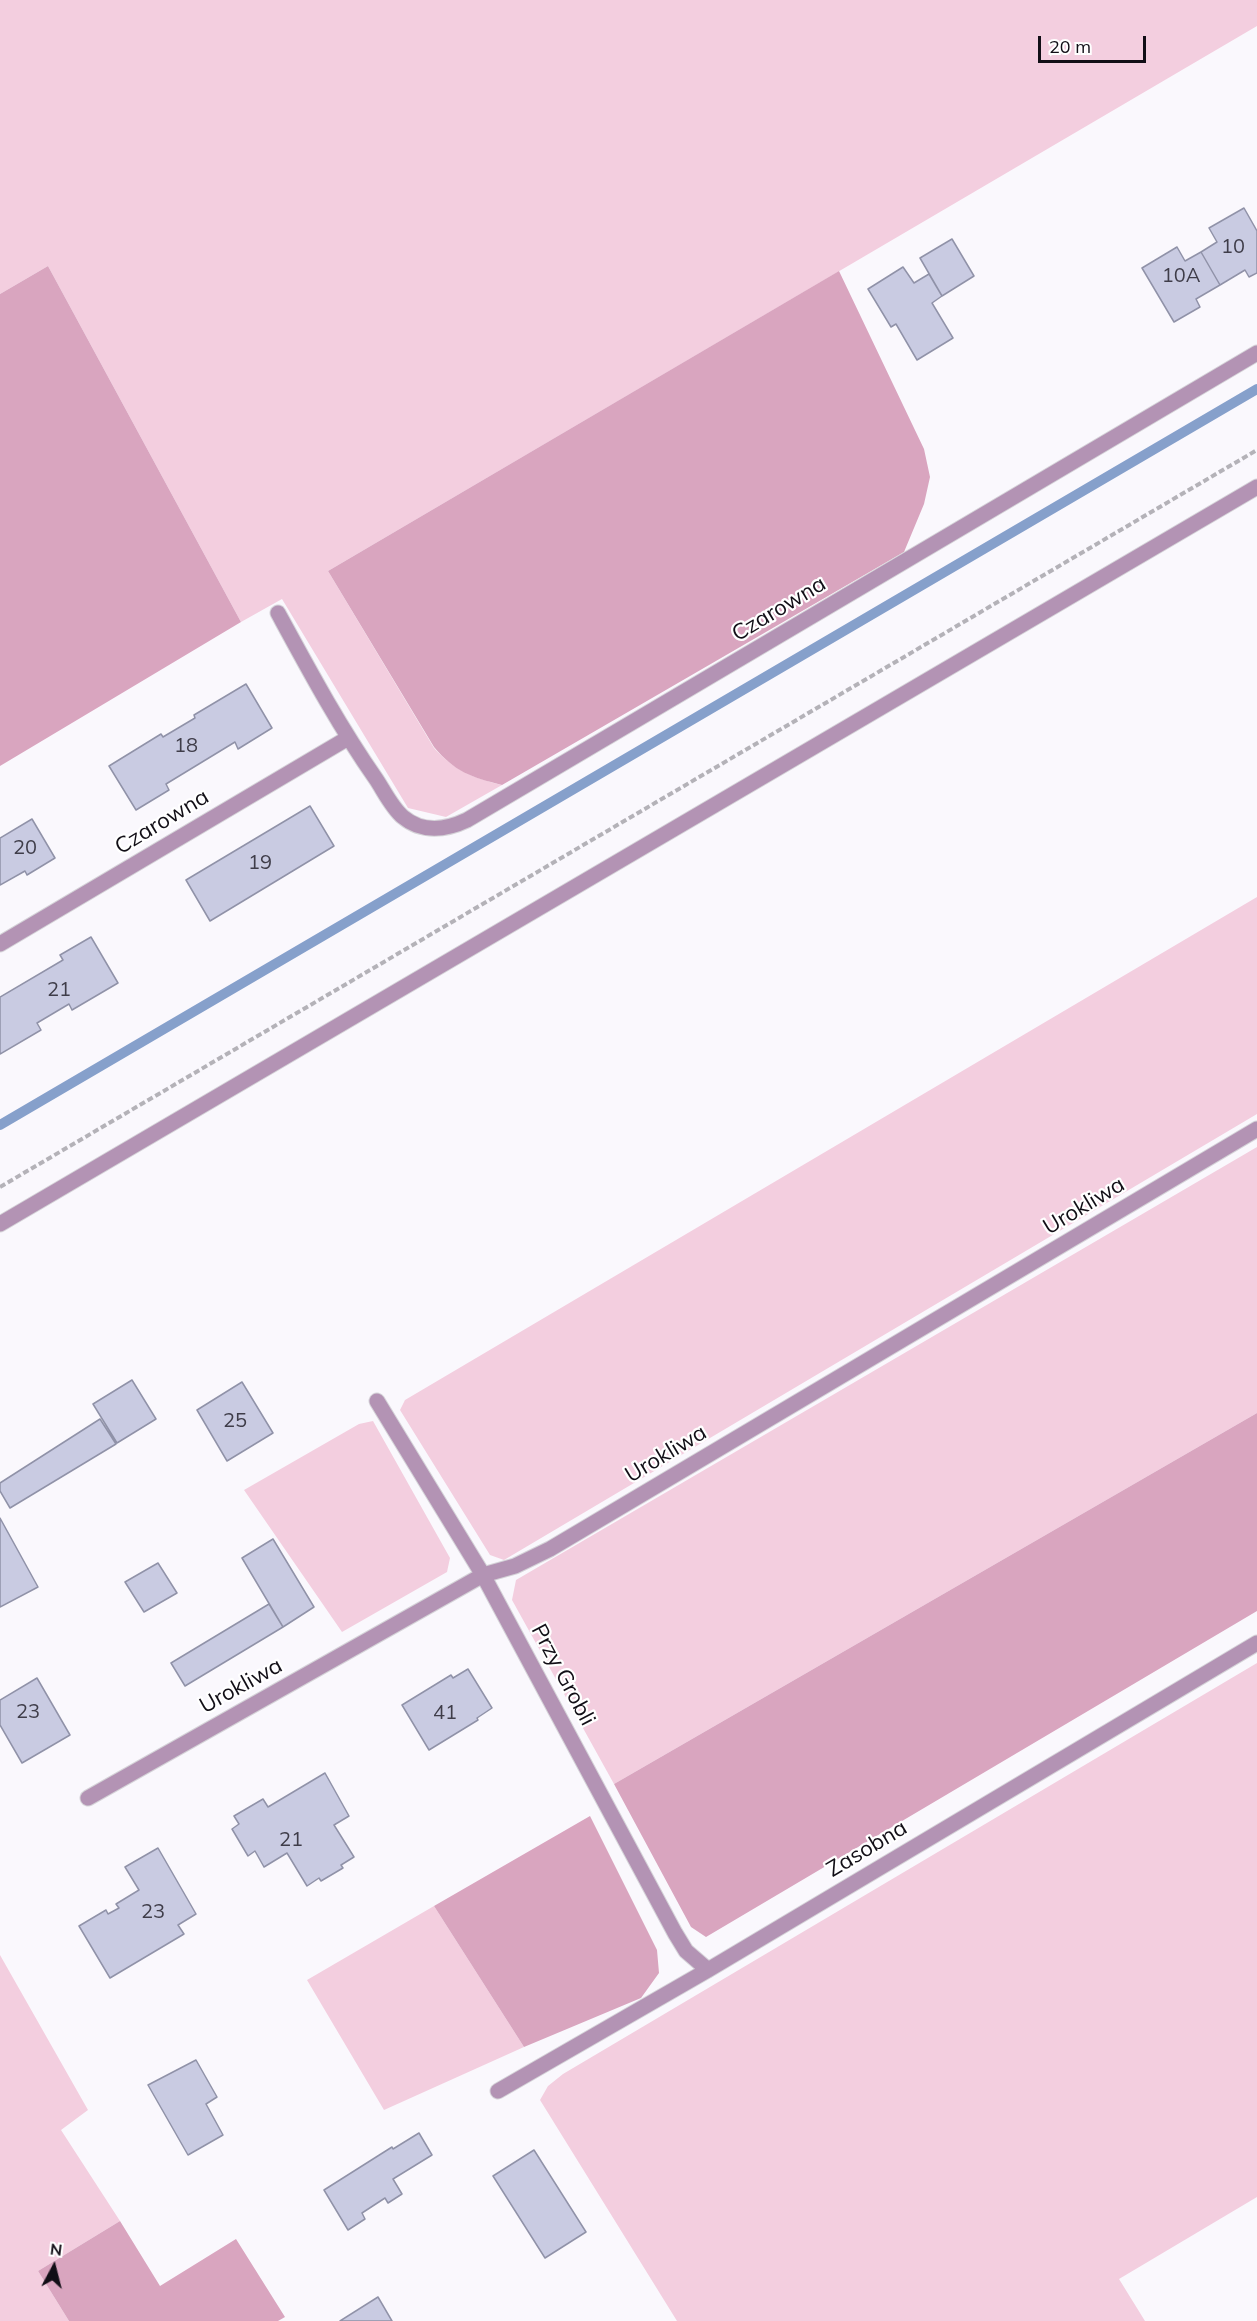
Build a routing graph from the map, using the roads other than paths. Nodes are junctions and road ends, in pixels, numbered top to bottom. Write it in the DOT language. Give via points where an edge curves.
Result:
graph roads {
  1 [pos="1257,353"];
  2 [pos="1257,487"];
  3 [pos="278,613"];
  4 [pos="348,738"];
  5 [pos="0,944"];
  6 [pos="1257,1129"];
  7 [pos="0,1224"];
  8 [pos="377,1401"];
  9 [pos="483,1575"];
  10 [pos="1257,1643"];
  11 [pos="88,1797"];
  12 [pos="708,1970"];
  13 [pos="498,2091"];
  1 -- 4 [label="street, Czarowna" via="450,828 417,825 402,816"];
  2 -- 7 [label="street"];
  3 -- 4 [label="street, Czarowna"];
  4 -- 5 [label="street, Czarowna"];
  6 -- 9 [label="street, Urokliwa" via="550,1549 516,1566"];
  8 -- 9 [label="street, Przy Grobli"];
  9 -- 11 [label="street, Urokliwa"];
  9 -- 12 [label="street, Przy Grobli" via="675,1933 686,1951"];
  10 -- 12 [label="street, Zasobna"];
  12 -- 13 [label="street, Zasobna"];
}
